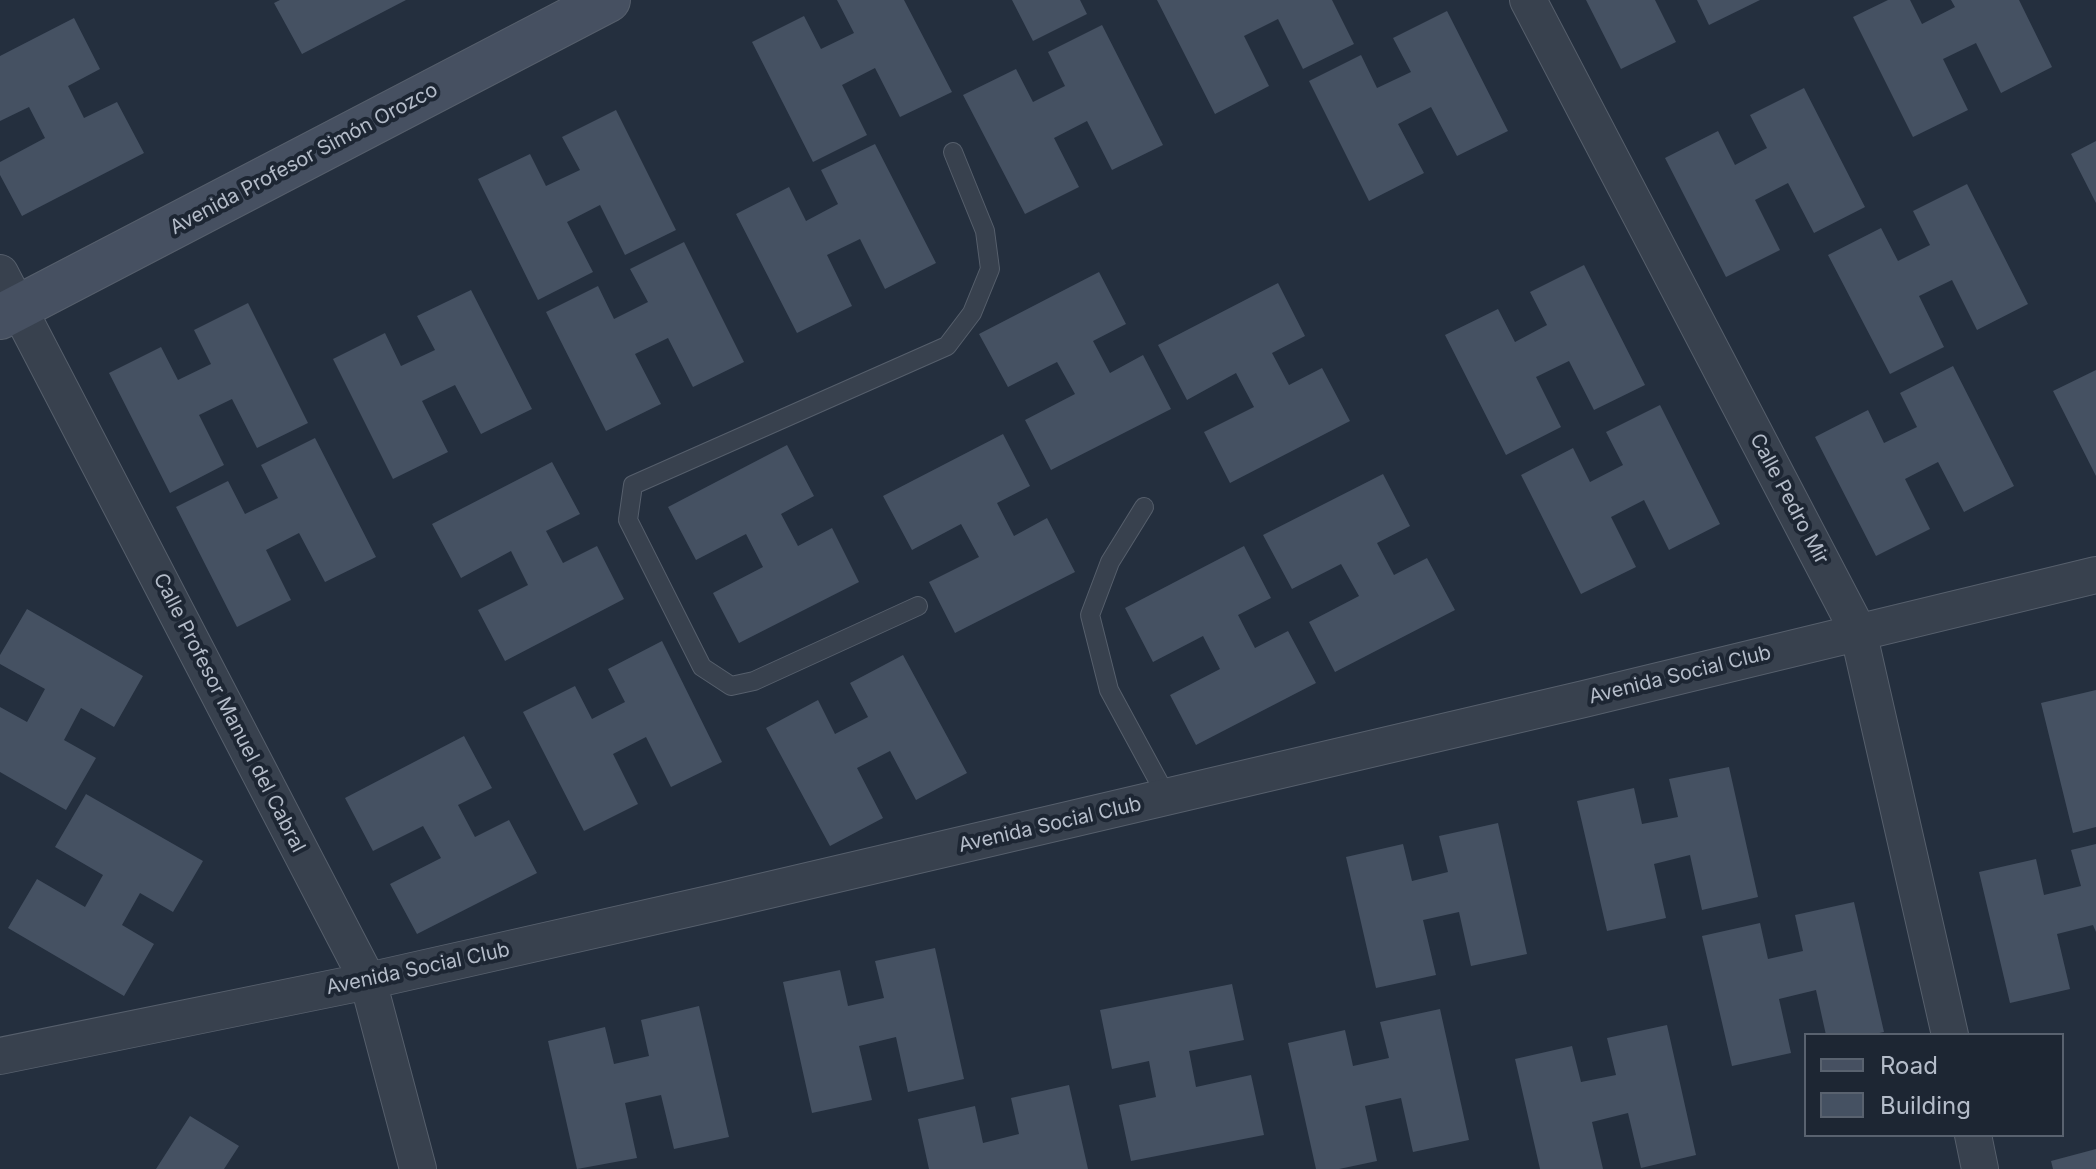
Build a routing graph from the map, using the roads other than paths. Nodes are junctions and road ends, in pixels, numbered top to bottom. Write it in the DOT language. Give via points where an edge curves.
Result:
graph roads {
  1 [pos="608,0"];
  2 [pos="1528,0"];
  3 [pos="953,152"];
  4 [pos="6,299"];
  5 [pos="1144,507"];
  6 [pos="2096,575"];
  7 [pos="918,606"];
  8 [pos="1858,631"];
  9 [pos="1167,797"];
  10 [pos="368,981"];
  11 [pos="1950,1033"];
  12 [pos="0,1056"];
  13 [pos="1973,1137"];
  14 [pos="418,1169"];
  15 [pos="1980,1169"];
  1 -- 4 [label="main road, Avenida Profesor Simón Orozco"];
  2 -- 8 [label="street, Calle Pedro Mir"];
  3 -- 7 [label="lane" via="985,231 990,269 972,313 947,346 633,485 628,520 702,667 731,686 754,681"];
  4 -- 10 [label="street, Calle Profesor Manuel del Cabral"];
  5 -- 9 [label="lane" via="1110,562 1090,615 1109,690"];
  6 -- 8 [label="street, Avenida Social Club"];
  8 -- 9 [label="street, Avenida Social Club"];
  8 -- 11 [label="street, Calle Pedro Mir"];
  9 -- 10 [label="street, Avenida Social Club"];
  10 -- 12 [label="street, Avenida Social Club"];
  10 -- 14 [label="street, Calle Profesor Manuel del Cabral"];
  13 -- 15 [label="street"];
}
